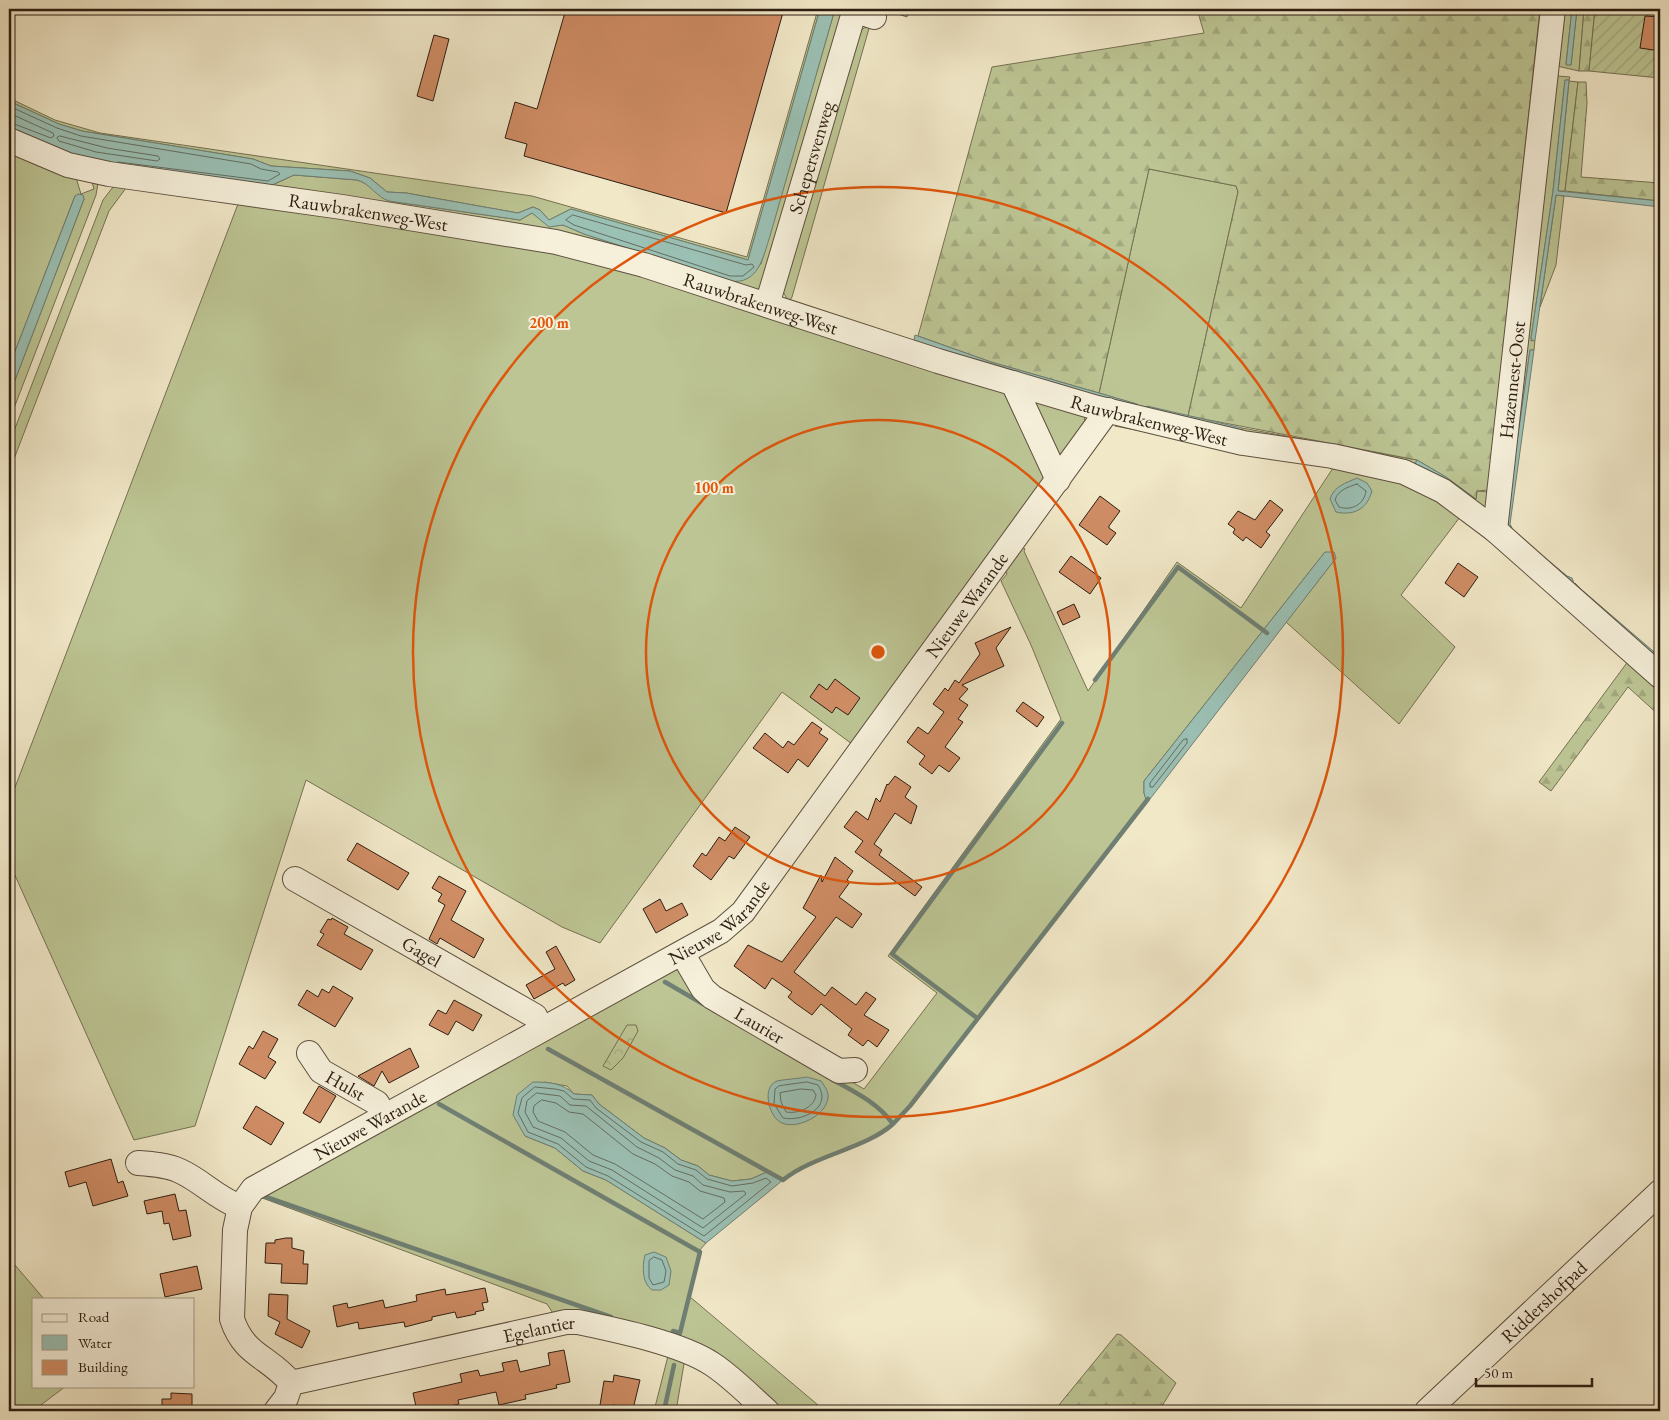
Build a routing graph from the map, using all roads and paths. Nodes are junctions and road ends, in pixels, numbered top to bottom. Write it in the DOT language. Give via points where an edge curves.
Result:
graph roads {
  1 [pos="1553,9"];
  2 [pos="861,12"];
  3 [pos="9,140"];
  4 [pos="767,305"];
  5 [pos="1013,383"];
  6 [pos="1108,410"];
  7 [pos="1058,480"];
  8 [pos="1495,530"];
  9 [pos="1660,676"];
  10 [pos="295,879"];
  11 [pos="682,952"];
  12 [pos="542,1029"];
  13 [pos="309,1053"];
  14 [pos="855,1070"];
  15 [pos="384,1116"];
  16 [pos="138,1162"];
  17 [pos="1660,1192"];
  18 [pos="240,1207"];
  19 [pos="291,1383"];
  20 [pos="276,1411"];
  21 [pos="768,1411"];
  22 [pos="1427,1411"];
  1 -- 8 [label="street, Hazennest-Oost"];
  2 -- 4 [label="street, Schepersvenweg"];
  3 -- 4 [label="street, Rauwbrakenweg-West" via="68,165 109,174 556,242 644,265"];
  4 -- 5 [label="street, Rauwbrakenweg-West"];
  5 -- 6 [label="street, Rauwbrakenweg-West"];
  5 -- 7 [label="street"];
  6 -- 7 [label="street, Nieuwe Warande"];
  6 -- 8 [label="street, Rauwbrakenweg-West" via="1243,442 1332,456 1404,472 1443,491"];
  7 -- 11 [label="street, Nieuwe Warande" via="743,912 721,931"];
  8 -- 9 [label="street"];
  10 -- 12 [label="street, Gagel" via="534,1016"];
  11 -- 12 [label="street, Nieuwe Warande"];
  11 -- 14 [label="street, Laurier" via="703,989 712,997 839,1071"];
  12 -- 15 [label="street, Nieuwe Warande"];
  13 -- 15 [label="street, Hulst" via="321,1071 378,1104"];
  15 -- 18 [label="street, Nieuwe Warande" via="252,1189"];
  16 -- 18 [label="street" via="180,1171 221,1200"];
  17 -- 22 [label="street, Riddershofpad"];
  18 -- 19 [label="street, Nieuwe Warande" via="235,1230 232,1319 244,1344 281,1371"];
  19 -- 20 [label="street" via="286,1398"];
  19 -- 21 [label="street, Egelantier" via="578,1322 692,1354 713,1364"];
}
